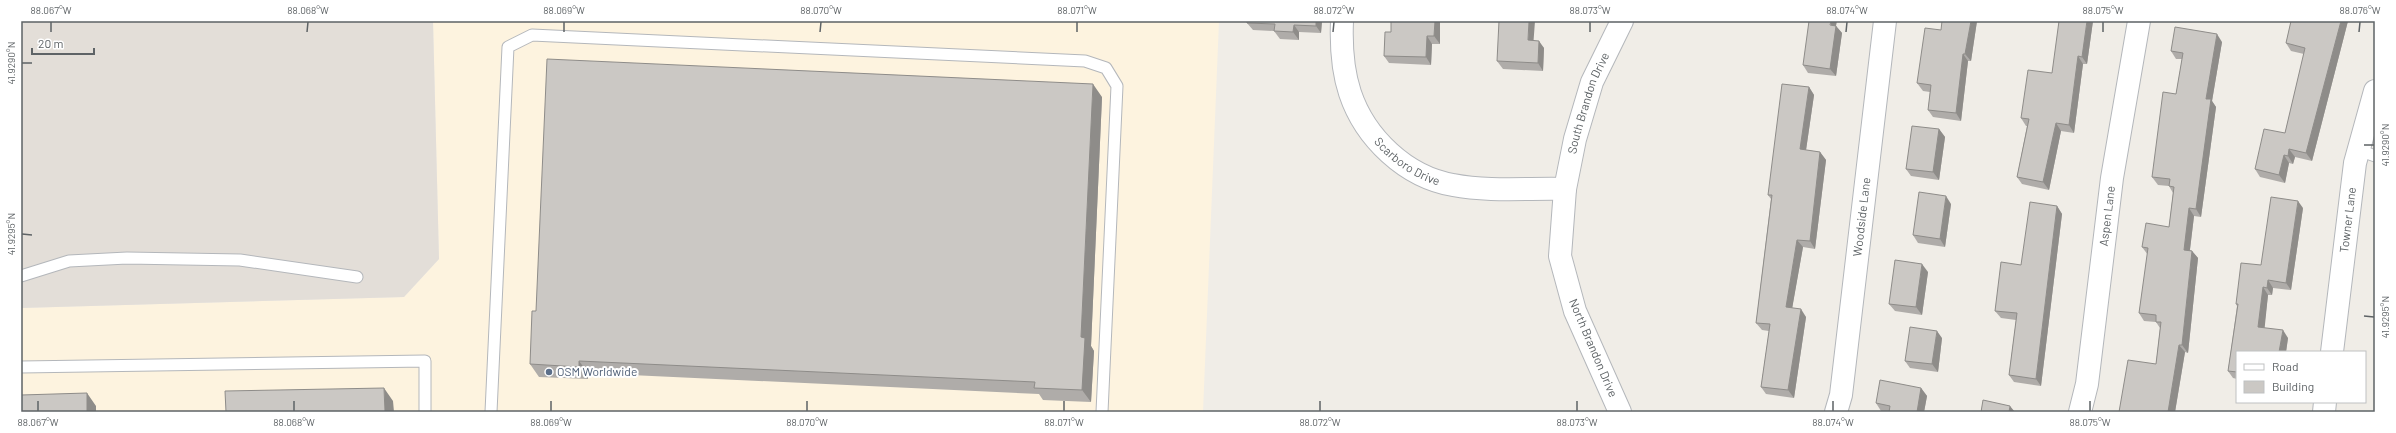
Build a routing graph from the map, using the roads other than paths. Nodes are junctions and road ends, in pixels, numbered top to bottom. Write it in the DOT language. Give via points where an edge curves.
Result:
graph roads {
  1 [pos="1342,21"];
  2 [pos="1622,21"];
  3 [pos="1885,21"];
  4 [pos="2139,21"];
  5 [pos="2375,91"];
  6 [pos="2367,153"];
  7 [pos="1565,189"];
  8 [pos="21,276"];
  9 [pos="357,277"];
  10 [pos="2332,351"];
  11 [pos="21,367"];
  12 [pos="425,412"];
  13 [pos="491,412"];
  14 [pos="1102,412"];
  15 [pos="1620,412"];
  16 [pos="1836,412"];
  17 [pos="2080,412"];
  1 -- 7 [label="street, Scarboro Drive" via="1343,60 1356,108 1376,138 1406,166 1437,180 1464,187"];
  2 -- 7 [label="street, South Brandon Drive" via="1592,82 1575,139"];
  3 -- 16 [label="street, Woodside Lane" via="1841,395"];
  4 -- 17 [label="street, Aspen Lane" via="2112,178 2087,384"];
  5 -- 6 [label="street, Towner Lane"];
  6 -- 10 [label="street, Towner Lane" via="2355,163"];
  7 -- 15 [label="street, North Brandon Drive" via="1560,256 1575,311"];
  8 -- 9 [label="lane" via="69,261 127,258 240,260"];
  11 -- 12 [label="lane" via="424,361"];
  13 -- 14 [label="lane" via="508,47 532,35 1084,61 1106,68 1117,86"];
}
